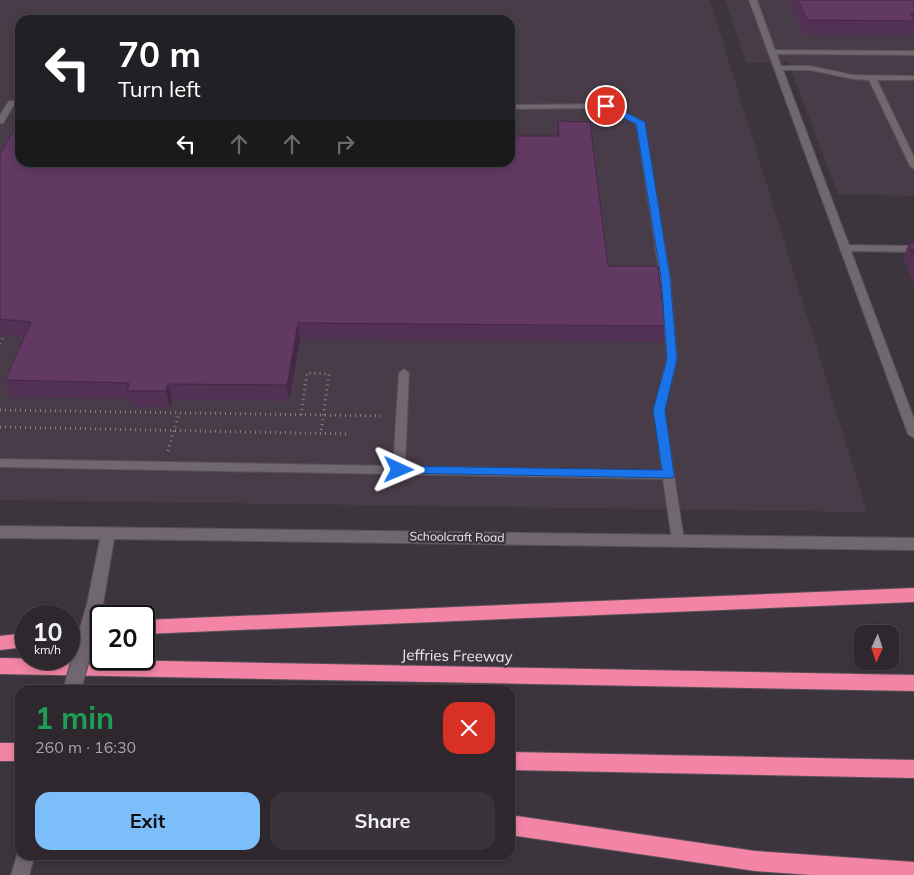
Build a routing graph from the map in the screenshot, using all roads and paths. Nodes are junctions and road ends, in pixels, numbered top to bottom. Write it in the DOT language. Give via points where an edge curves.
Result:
graph roads {
  1 [pos="753,0"];
  2 [pos="772,52"];
  3 [pos="914,53"];
  4 [pos="778,68"];
  5 [pos="872,77"];
  6 [pos="914,78"];
  7 [pos="15,103"];
  8 [pos="515,107"];
  9 [pos="0,121"];
  10 [pos="914,166"];
  11 [pos="845,248"];
  12 [pos="914,249"];
  13 [pos="4,335"];
  14 [pos="0,344"];
  15 [pos="404,373"];
  16 [pos="0,410"];
  17 [pos="178,414"];
  18 [pos="301,415"];
  19 [pos="324,415"];
  20 [pos="403,416"];
  21 [pos="0,427"];
  22 [pos="174,430"];
  23 [pos="321,434"];
  24 [pos="349,434"];
  25 [pos="914,434"];
  26 [pos="0,463"];
  27 [pos="164,466"];
  28 [pos="399,470"];
  29 [pos="668,475"];
  30 [pos="0,532"];
  31 [pos="108,534"];
  32 [pos="678,540"];
  33 [pos="914,544"];
  34 [pos="914,595"];
  35 [pos="155,627"];
  36 [pos="15,641"];
  37 [pos="0,643"];
  38 [pos="0,666"];
  39 [pos="914,683"];
  40 [pos="73,685"];
  41 [pos="515,761"];
  42 [pos="914,769"];
  43 [pos="515,826"];
  44 [pos="24,860"];
  45 [pos="914,872"];
  46 [pos="20,875"];
  1 -- 2 [label="lane"];
  2 -- 3 [label="lane"];
  2 -- 4 [label="lane"];
  4 -- 5 [label="lane" via="810,68 853,77"];
  4 -- 11 [label="lane"];
  5 -- 6 [label="lane"];
  5 -- 10 [label="lane"];
  7 -- 9 [label="lane" via="12,103"];
  8 -- 29 [label="lane" via="606,106 640,122 666,277 672,359 659,410"];
  11 -- 12 [label="lane"];
  11 -- 25 [label="lane"];
  13 -- 14 [label="path"];
  15 -- 20 [label="lane"];
  16 -- 17 [label="path"];
  17 -- 18 [label="path"];
  17 -- 22 [label="path"];
  18 -- 19 [label="path"];
  18 -- 19 [label="path" via="307,373 330,374"];
  19 -- 20 [label="path"];
  19 -- 23 [label="path"];
  20 -- 28 [label="lane"];
  21 -- 22 [label="path"];
  22 -- 23 [label="path"];
  22 -- 27 [label="path"];
  23 -- 24 [label="path"];
  26 -- 27 [label="lane"];
  27 -- 28 [label="lane"];
  28 -- 29 [label="lane"];
  29 -- 32 [label="lane"];
  30 -- 31 [label="main road, Schoolcraft Road"];
  31 -- 32 [label="main road, Schoolcraft Road"];
  31 -- 40 [label="main road, bridge" via="94,610"];
  32 -- 33 [label="main road, Schoolcraft Road"];
  34 -- 35 [label="highway"];
  36 -- 37 [label="highway"];
  38 -- 39 [label="highway, Jeffries Freeway"];
  41 -- 42 [label="highway"];
  43 -- 45 [label="highway" via="754,861"];
  44 -- 46 [label="main road"];
}
